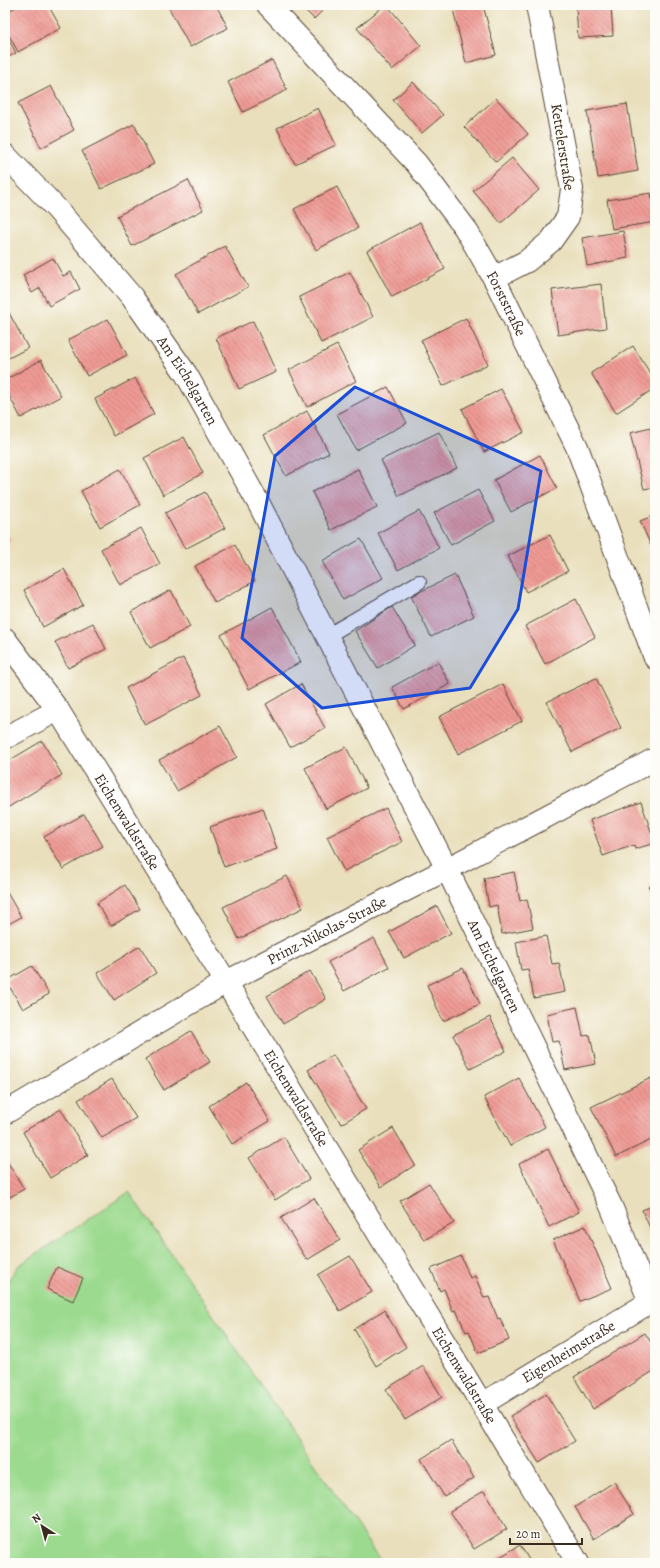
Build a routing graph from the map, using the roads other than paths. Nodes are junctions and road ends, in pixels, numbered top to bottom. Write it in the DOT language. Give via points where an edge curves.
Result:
graph roads {
  1 [pos="268,5"];
  2 [pos="537,5"];
  3 [pos="5,154"];
  4 [pos="494,278"];
  5 [pos="419,582"];
  6 [pos="327,636"];
  7 [pos="5,639"];
  8 [pos="655,658"];
  9 [pos="58,710"];
  10 [pos="5,738"];
  11 [pos="655,759"];
  12 [pos="447,869"];
  13 [pos="226,982"];
  14 [pos="5,1113"];
  15 [pos="653,1300"];
  16 [pos="482,1404"];
  17 [pos="578,1563"];
  1 -- 4 [label="street, Forststraße" via="417,164 465,228"];
  2 -- 4 [label="street, Kettelerstraße" via="572,189 568,216 551,241 527,262"];
  3 -- 6 [label="street, Am Eichelgarten" via="56,208 132,297 186,374 259,504"];
  4 -- 8 [label="street, Forststraße" via="577,447"];
  5 -- 6 [label="lane"];
  6 -- 12 [label="street, Am Eichelgarten"];
  7 -- 9 [label="street, Eichenwaldstraße"];
  9 -- 10 [label="street"];
  9 -- 13 [label="street, Eichenwaldstraße"];
  11 -- 12 [label="street, Prinz-Nikolas-Straße"];
  12 -- 13 [label="street, Prinz-Nikolas-Straße"];
  12 -- 15 [label="street, Am Eichelgarten" via="601,1186"];
  13 -- 14 [label="street, Prinz-Nikolas-Straße"];
  13 -- 16 [label="street, Eichenwaldstraße"];
  15 -- 16 [label="street, Eigenheimstraße"];
  16 -- 17 [label="street, Eichenwaldstraße"];
}
